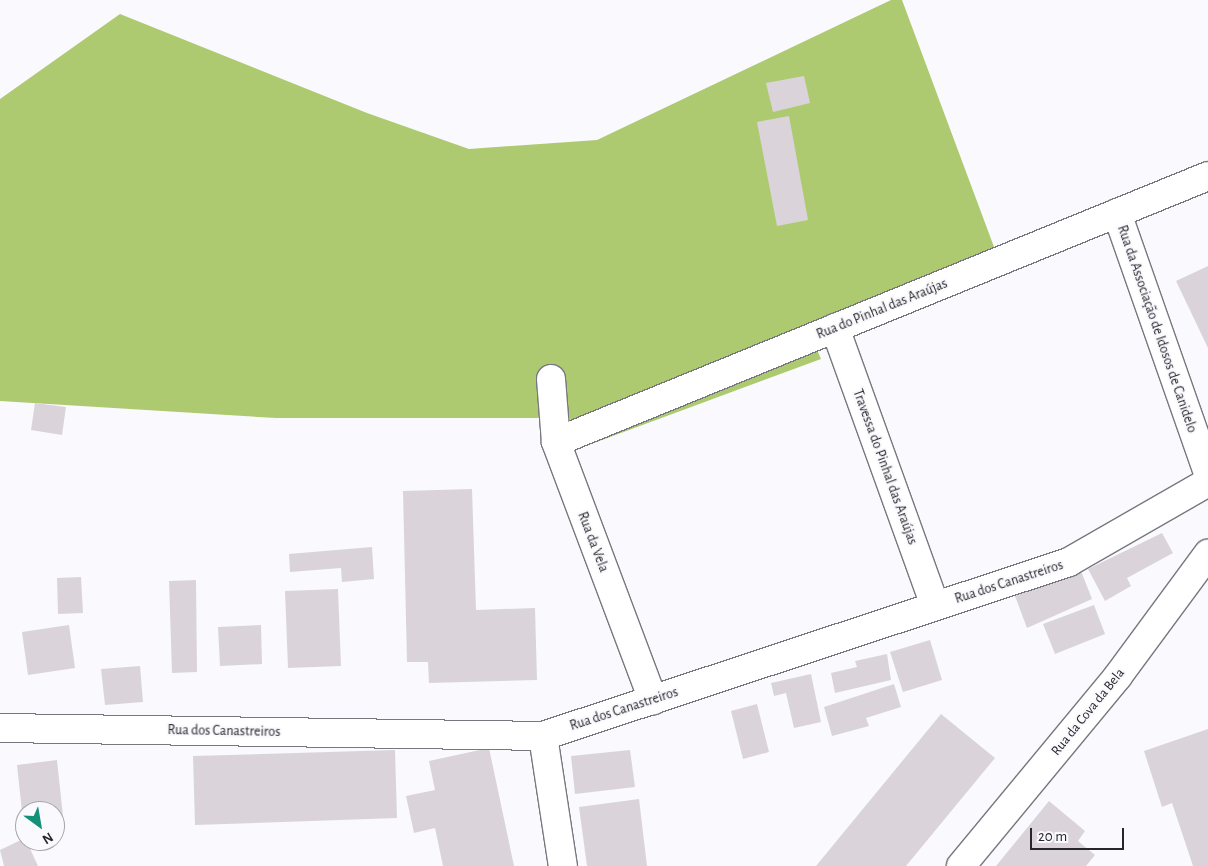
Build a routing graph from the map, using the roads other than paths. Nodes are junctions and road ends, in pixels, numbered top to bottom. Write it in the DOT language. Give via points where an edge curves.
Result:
graph roads {
  1 [pos="1208,176"];
  2 [pos="1117,213"];
  3 [pos="835,328"];
  4 [pos="551,379"];
  5 [pos="556,442"];
  6 [pos="1208,473"];
  7 [pos="1208,482"];
  8 [pos="1208,554"];
  9 [pos="936,606"];
  10 [pos="653,700"];
  11 [pos="0,728"];
  12 [pos="543,736"];
  13 [pos="563,866"];
  14 [pos="961,866"];
  1 -- 2 [label="street, Rua do Pinhal das Araújas"];
  2 -- 3 [label="street, Rua do Pinhal das Araújas"];
  2 -- 6 [label="street, Rua da Associação de Idosos de Canidelo"];
  3 -- 5 [label="street, Rua do Pinhal das Araújas"];
  3 -- 9 [label="street, Travessa do Pinhal das Araújas"];
  4 -- 5 [label="street, Rua da Vela"];
  5 -- 10 [label="street, Rua da Vela"];
  7 -- 9 [label="street, Rua dos Canastreiros" via="1069,562"];
  8 -- 14 [label="street, Rua da Cova da Bela" via="1118,676"];
  9 -- 10 [label="street, Rua dos Canastreiros"];
  10 -- 12 [label="street, Rua dos Canastreiros"];
  11 -- 12 [label="street, Rua dos Canastreiros"];
  12 -- 13 [label="street"];
}
